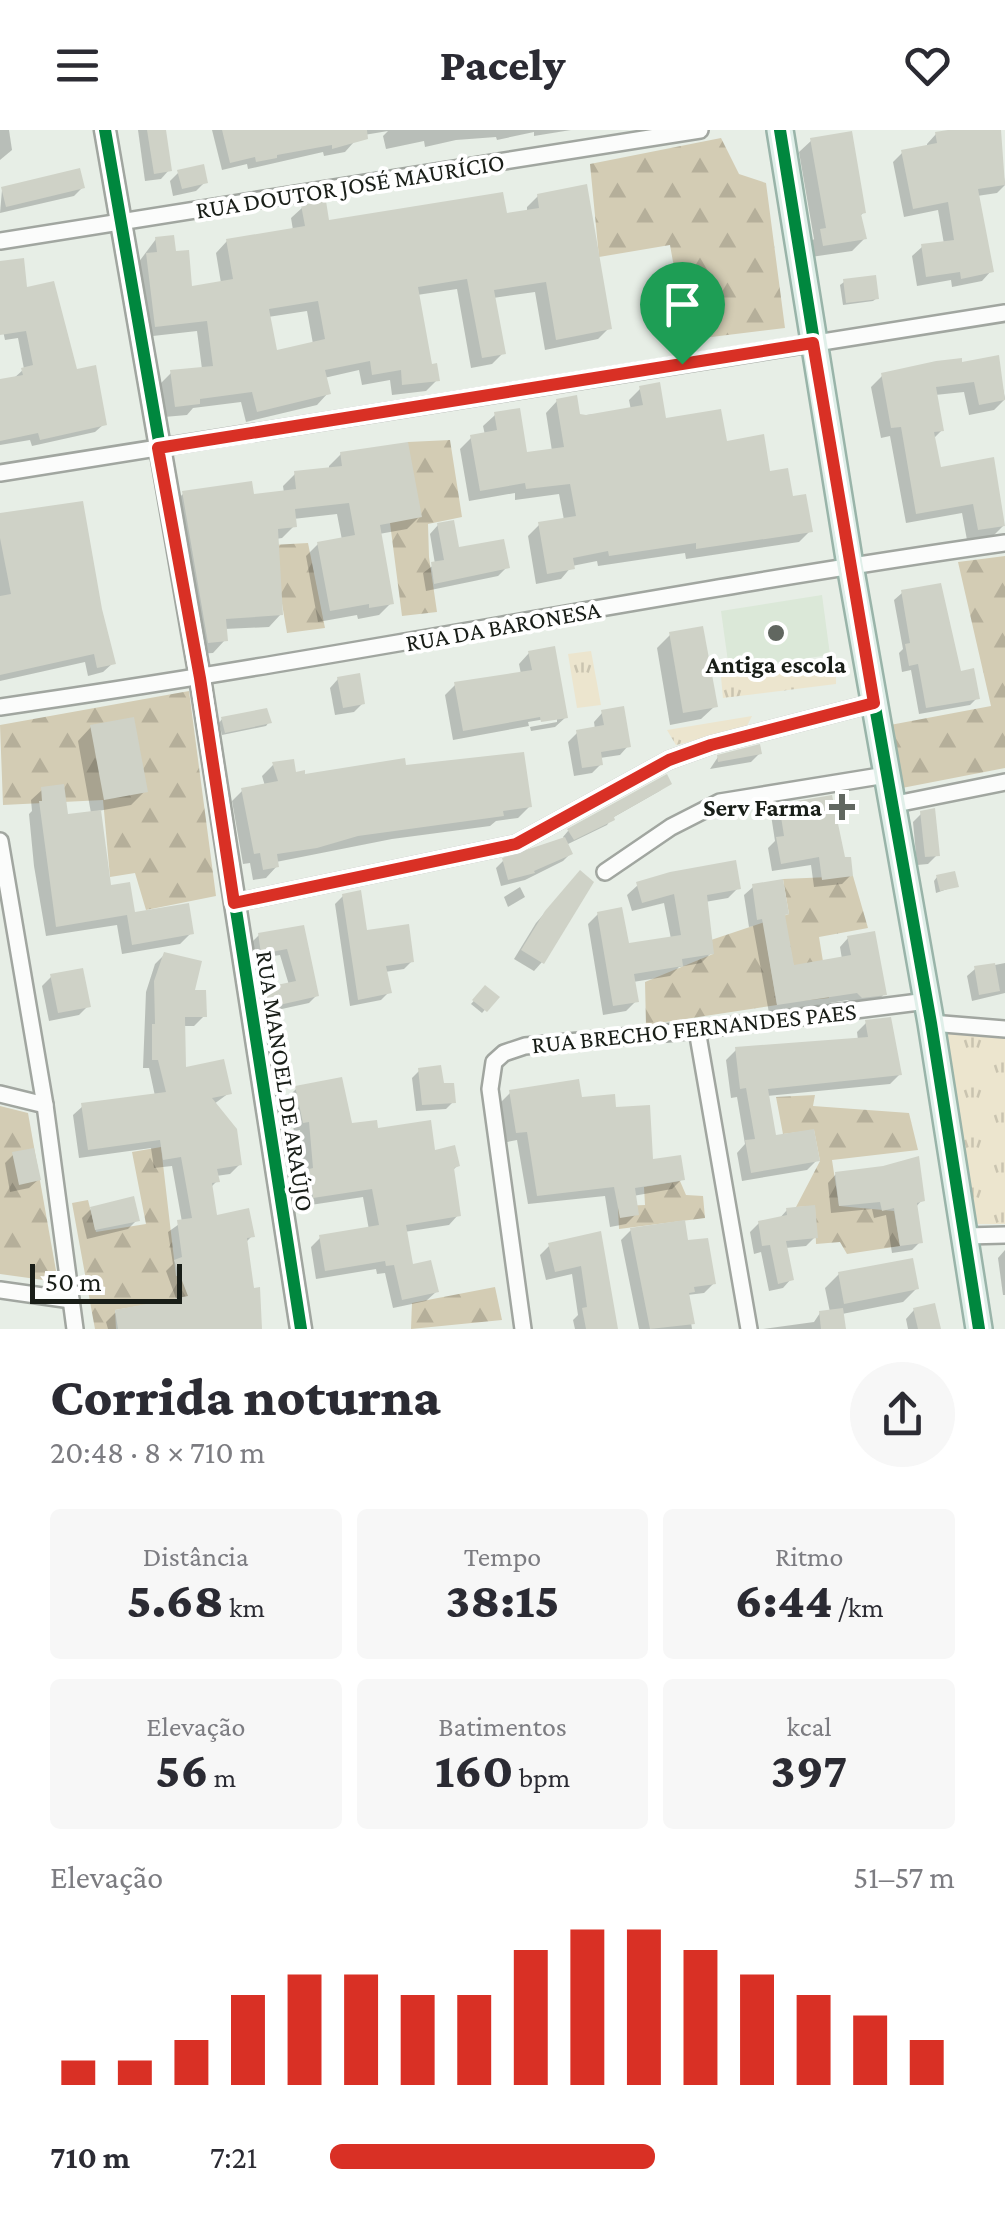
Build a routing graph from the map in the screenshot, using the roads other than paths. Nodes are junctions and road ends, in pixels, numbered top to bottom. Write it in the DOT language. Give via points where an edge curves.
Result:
graph roads {
  1 [pos="105,130"];
  2 [pos="700,130"];
  3 [pos="780,130"];
  4 [pos="120,223"];
  5 [pos="0,241"];
  6 [pos="1005,313"];
  7 [pos="813,343"];
  8 [pos="158,448"];
  9 [pos="0,473"];
  10 [pos="1005,543"];
  11 [pos="850,565"];
  12 [pos="200,678"];
  13 [pos="874,703"];
  14 [pos="0,707"];
  15 [pos="886,775"];
  16 [pos="1005,782"];
  17 [pos="891,804"];
  18 [pos="0,840"];
  19 [pos="605,872"];
  20 [pos="234,903"];
  21 [pos="929,1012"];
  22 [pos="697,1030"];
  23 [pos="1005,1030"];
  24 [pos="0,1094"];
  25 [pos="46,1105"];
  26 [pos="1005,1235"];
  27 [pos="966,1236"];
  28 [pos="0,1290"];
  29 [pos="70,1300"];
  30 [pos="74,1329"];
  31 [pos="301,1329"];
  32 [pos="523,1329"];
  33 [pos="748,1329"];
  34 [pos="979,1329"];
  1 -- 4 [label="street, RUA MANOEL DE ARAÚJO"];
  2 -- 4 [label="street, RUA DOUTOR JOSÉ MAURÍCIO"];
  3 -- 7 [label="main road"];
  4 -- 5 [label="street, RUA DOUTOR JOSÉ MAURÍCIO"];
  4 -- 8 [label="street, RUA MANOEL DE ARAÚJO"];
  6 -- 7 [label="street"];
  7 -- 8 [label="street"];
  7 -- 11 [label="main road"];
  8 -- 9 [label="street"];
  8 -- 12 [label="street, RUA MANOEL DE ARAÚJO"];
  10 -- 11 [label="street, RUA DA BARONESA"];
  11 -- 12 [label="street, RUA DA BARONESA"];
  11 -- 13 [label="main road"];
  12 -- 14 [label="street, RUA DA BARONESA"];
  12 -- 20 [label="street, RUA MANOEL DE ARAÚJO"];
  13 -- 15 [label="main road"];
  13 -- 20 [label="street" via="669,760 516,844"];
  15 -- 17 [label="main road"];
  15 -- 19 [label="street" via="720,802"];
  16 -- 17 [label="street"];
  17 -- 21 [label="main road"];
  18 -- 25 [label="street"];
  20 -- 31 [label="street, RUA MANOEL DE ARAÚJO"];
  21 -- 22 [label="street, RUA BRECHO FERNANDES PAES"];
  21 -- 23 [label="street, RUA BRECHO FERNANDES PAES"];
  21 -- 27 [label="main road"];
  22 -- 32 [label="street, RUA BRECHO FERNANDES PAES" via="525,1046 494,1062 490,1089"];
  22 -- 33 [label="street"];
  24 -- 25 [label="street"];
  25 -- 29 [label="street"];
  26 -- 27 [label="street"];
  27 -- 34 [label="main road"];
  28 -- 29 [label="street"];
  29 -- 30 [label="street"];
}
